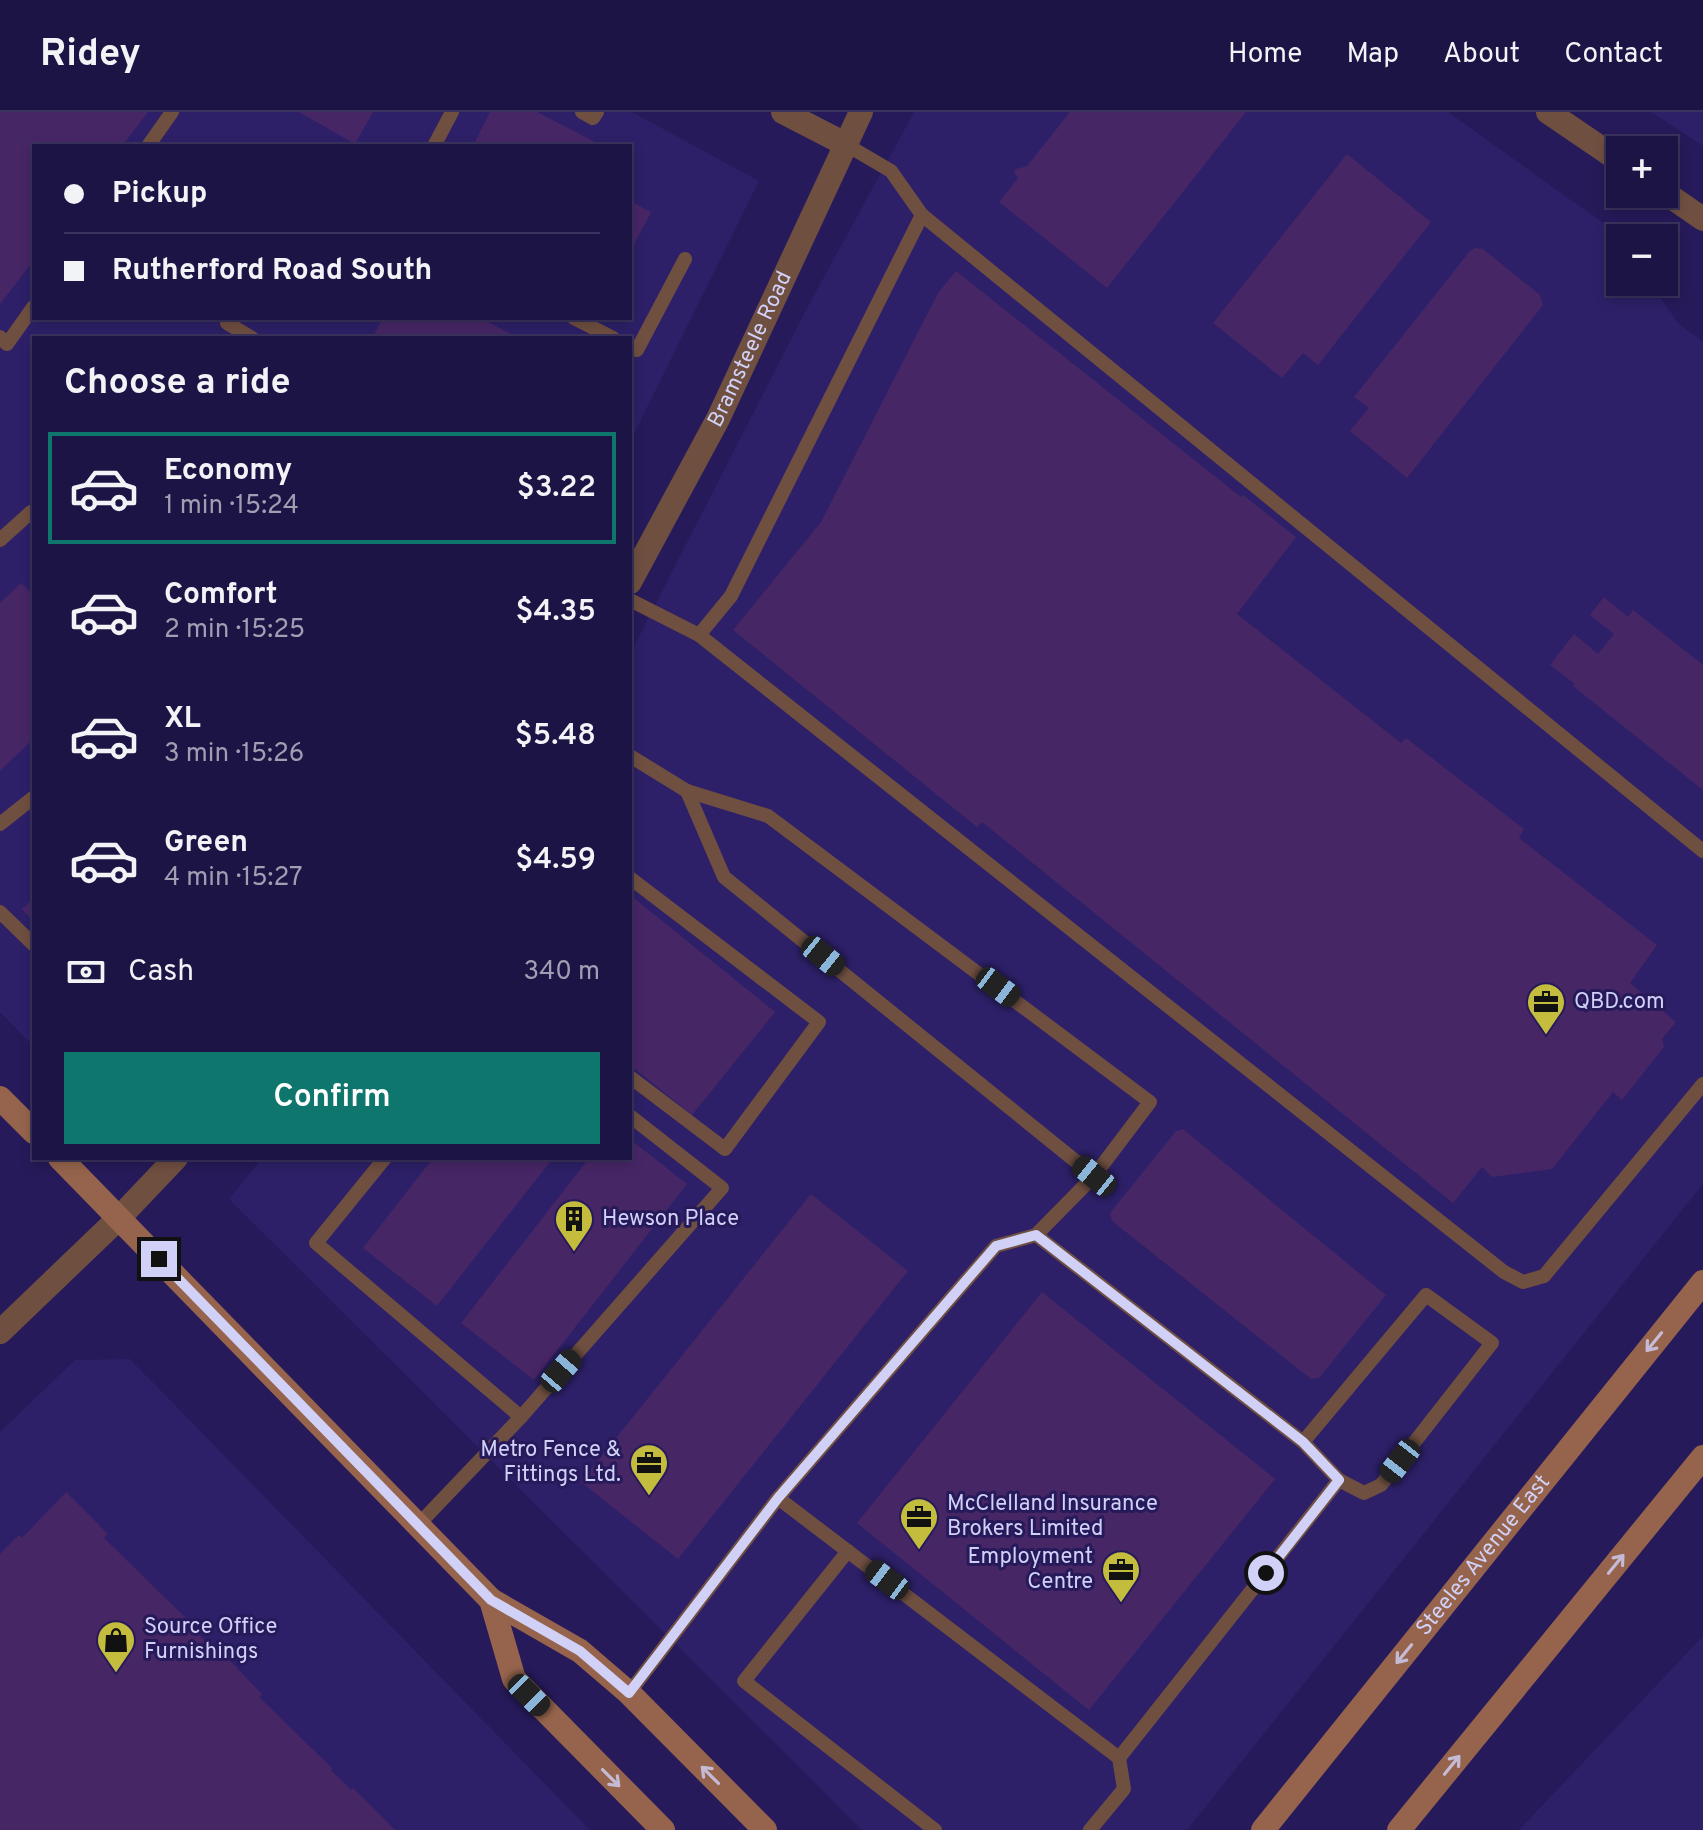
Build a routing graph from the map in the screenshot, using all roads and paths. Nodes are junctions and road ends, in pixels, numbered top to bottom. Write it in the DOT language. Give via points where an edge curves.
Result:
graph roads {
  1 [pos="172,112"];
  2 [pos="452,112"];
  3 [pos="582,112"];
  4 [pos="597,112"];
  5 [pos="783,112"];
  6 [pos="861,112"];
  7 [pos="1548,112"];
  8 [pos="149,144"];
  9 [pos="435,144"];
  10 [pos="845,144"];
  11 [pos="1606,151"];
  12 [pos="1678,202"];
  13 [pos="922,215"];
  14 [pos="1703,219"];
  15 [pos="685,259"];
  16 [pos="32,309"];
  17 [pos="578,320"];
  18 [pos="227,323"];
  19 [pos="249,336"];
  20 [pos="609,336"];
  21 [pos="0,337"];
  22 [pos="632,348"];
  23 [pos="32,513"];
  24 [pos="0,540"];
  25 [pos="632,578"];
  26 [pos="632,601"];
  27 [pos="699,635"];
  28 [pos="632,757"];
  29 [pos="687,791"];
  30 [pos="32,799"];
  31 [pos="0,824"];
  32 [pos="1703,851"];
  33 [pos="632,880"];
  34 [pos="0,912"];
  35 [pos="32,943"];
  36 [pos="632,1079"];
  37 [pos="1703,1084"];
  38 [pos="0,1098"];
  39 [pos="632,1118"];
  40 [pos="32,1130"];
  41 [pos="62,1160"];
  42 [pos="174,1160"];
  43 [pos="383,1160"];
  44 [pos="1094,1176"];
  45 [pos="119,1218"];
  46 [pos="1036,1235"];
  47 [pos="1703,1282"];
  48 [pos="0,1332"];
  49 [pos="521,1417"];
  50 [pos="1303,1442"];
  51 [pos="1703,1457"];
  52 [pos="1339,1480"];
  53 [pos="778,1498"];
  54 [pos="418,1525"];
  55 [pos="848,1551"];
  56 [pos="491,1600"];
  57 [pos="629,1693"];
  58 [pos="1119,1758"];
  59 [pos="663,1830"];
  60 [pos="765,1830"];
  61 [pos="935,1830"];
  62 [pos="1090,1830"];
  63 [pos="1263,1830"];
  64 [pos="1399,1830"];
  1 -- 8 [label="lane"];
  2 -- 9 [label="lane"];
  3 -- 4 [label="lane" via="593,118"];
  5 -- 10 [label="street"];
  6 -- 10 [label="street, Bramsteele Road"];
  7 -- 11 [label="street"];
  10 -- 13 [label="lane" via="891,171"];
  10 -- 25 [label="street, Bramsteele Road" via="718,419"];
  12 -- 14 [label="street"];
  13 -- 27 [label="lane" via="731,596"];
  13 -- 32 [label="lane"];
  15 -- 22 [label="lane" via="637,350"];
  16 -- 21 [label="lane" via="7,344"];
  17 -- 20 [label="lane"];
  18 -- 19 [label="lane"];
  23 -- 24 [label="lane"];
  26 -- 27 [label="lane"];
  27 -- 37 [label="lane" via="1523,1282 1544,1276"];
  28 -- 29 [label="lane"];
  29 -- 44 [label="lane" via="724,877"];
  29 -- 44 [label="lane" via="768,816 1150,1102"];
  30 -- 31 [label="lane"];
  33 -- 36 [label="lane" via="819,1022 725,1149"];
  34 -- 35 [label="lane"];
  38 -- 40 [label="street"];
  39 -- 49 [label="lane" via="722,1188"];
  41 -- 45 [label="street"];
  42 -- 45 [label="street"];
  43 -- 49 [label="lane" via="316,1243"];
  44 -- 46 [label="lane"];
  45 -- 48 [label="street"];
  45 -- 54 [label="street"];
  46 -- 50 [label="lane"];
  46 -- 53 [label="lane" via="996,1246"];
  47 -- 63 [label="street, Steeles Avenue East, one-way"];
  49 -- 54 [label="lane"];
  50 -- 52 [label="lane"];
  50 -- 52 [label="lane" via="1426,1295 1492,1343 1381,1485 1364,1493"];
  64 -- 51 [label="street, one-way"];
  52 -- 58 [label="lane"];
  53 -- 55 [label="lane"];
  53 -- 57 [label="lane"];
  54 -- 56 [label="street"];
  55 -- 58 [label="lane"];
  55 -- 61 [label="lane" via="744,1681"];
  56 -- 57 [label="street" via="580,1651"];
  56 -- 59 [label="street, one-way" via="514,1679"];
  60 -- 57 [label="street, one-way"];
  58 -- 62 [label="lane" via="1124,1789"];
}
